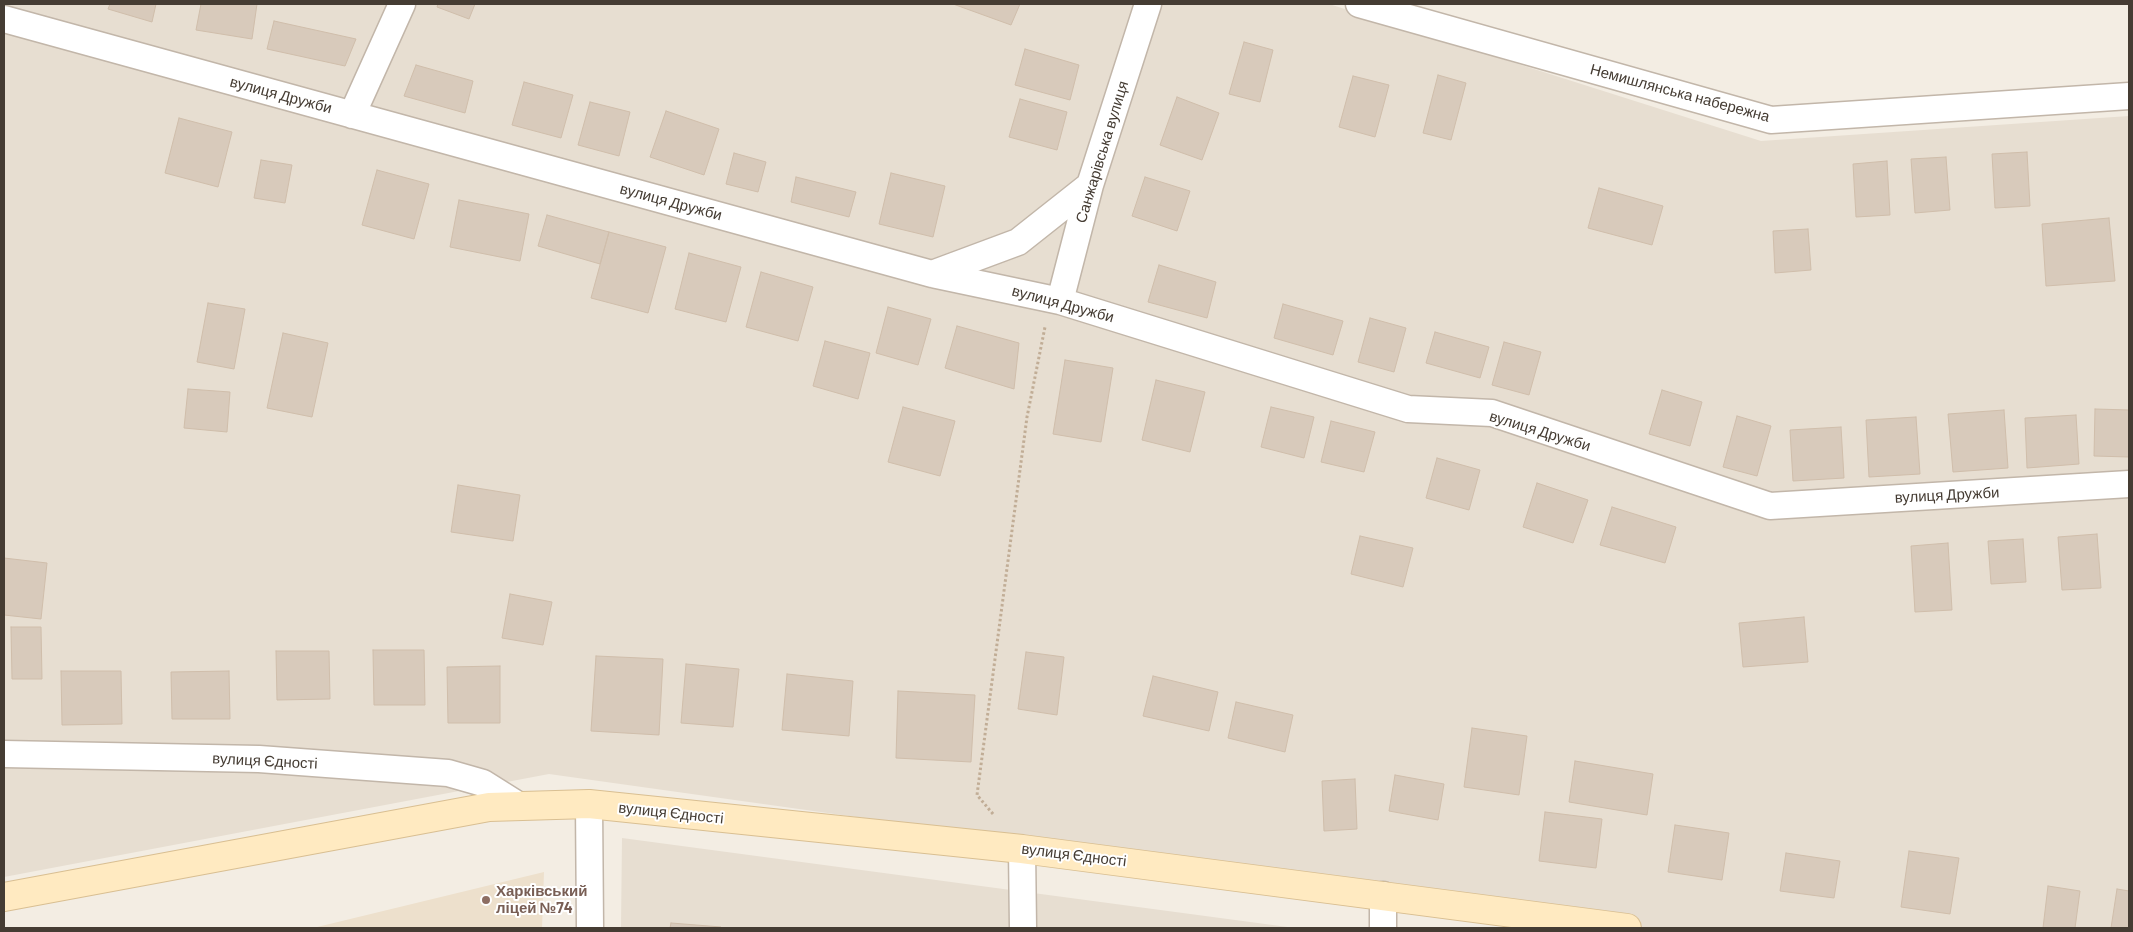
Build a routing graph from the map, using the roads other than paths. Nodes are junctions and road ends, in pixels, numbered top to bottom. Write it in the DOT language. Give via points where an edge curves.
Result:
graph roads {
  1 [pos="402,4"];
  2 [pos="1148,4"];
  3 [pos="1359,4"];
  4 [pos="4,19"];
  5 [pos="2129,96"];
  6 [pos="352,115"];
  7 [pos="1090,185"];
  8 [pos="932,274"];
  9 [pos="1060,301"];
  10 [pos="2129,484"];
  11 [pos="4,754"];
  12 [pos="590,804"];
  13 [pos="518,805"];
  14 [pos="1022,849"];
  15 [pos="1382,895"];
  16 [pos="4,897"];
  17 [pos="590,928"];
  18 [pos="1024,928"];
  19 [pos="1383,928"];
  20 [pos="1627,928"];
  1 -- 6 [label="street"];
  2 -- 7 [label="street, Санжарівська вулиця"];
  3 -- 5 [label="street, Немишлянська набережна" via="1771,120"];
  4 -- 6 [label="street, вулиця Дружби"];
  6 -- 8 [label="street, вулиця Дружби"];
  7 -- 8 [label="street" via="1018,242"];
  7 -- 9 [label="street, Санжарівська вулиця"];
  8 -- 9 [label="street, вулиця Дружби"];
  9 -- 10 [label="street, вулиця Дружби" via="1408,409 1492,413 1770,506"];
  11 -- 13 [label="street, вулиця Єдності" via="259,759 448,773 483,783"];
  12 -- 13 [label="main road, вулиця Єдності"];
  12 -- 14 [label="main road, вулиця Єдності"];
  12 -- 17 [label="street"];
  13 -- 16 [label="main road, вулиця Єдності"];
  14 -- 15 [label="main road, вулиця Єдності"];
  14 -- 18 [label="street"];
  15 -- 19 [label="street"];
  15 -- 20 [label="main road, вулиця Єдності"];
}
